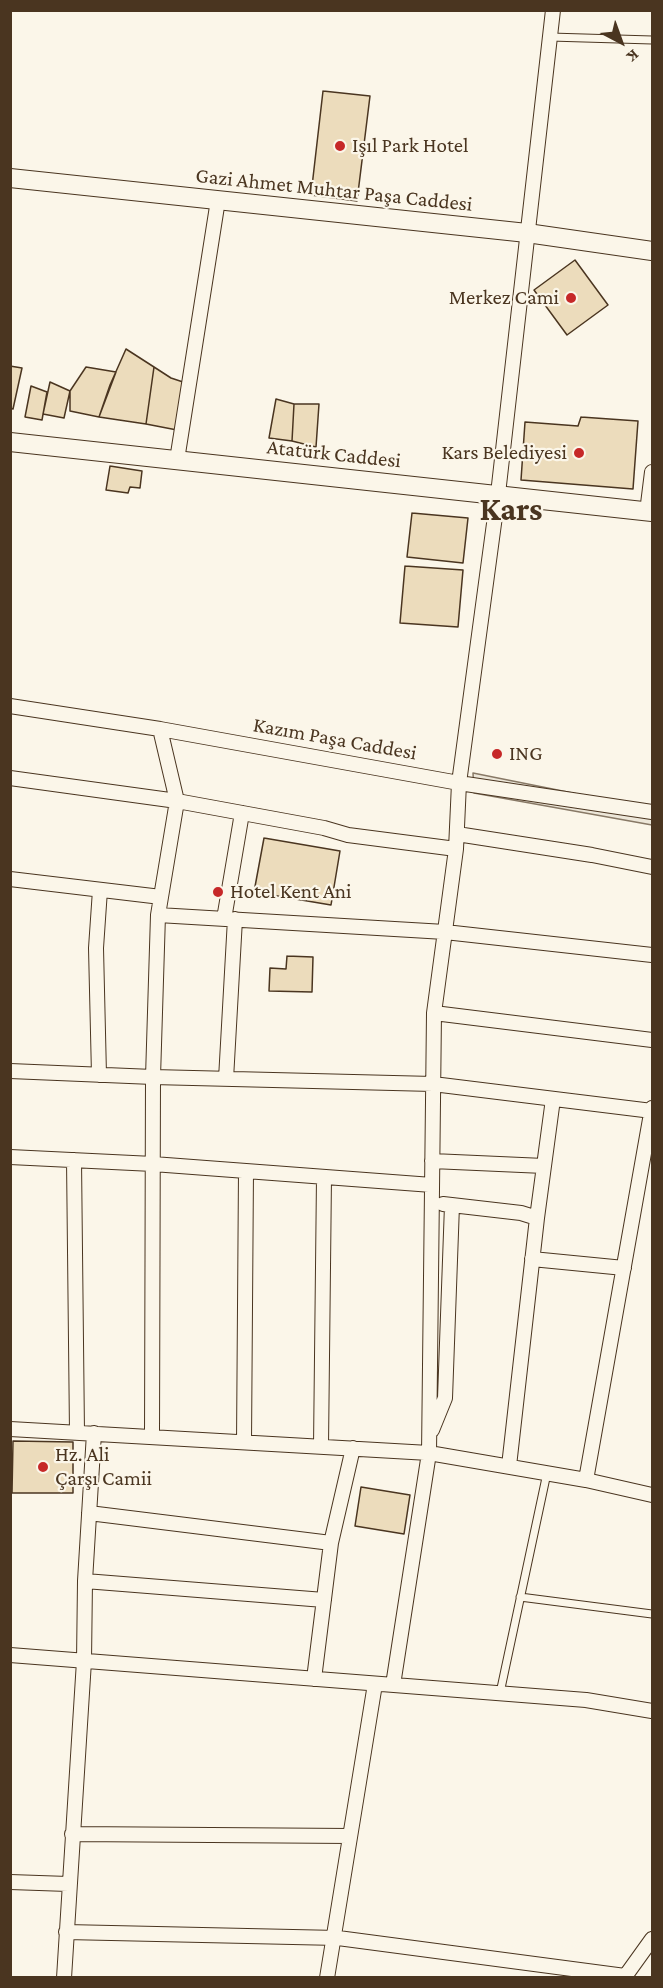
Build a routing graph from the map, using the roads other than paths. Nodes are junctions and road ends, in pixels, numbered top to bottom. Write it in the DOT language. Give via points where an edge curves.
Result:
graph roads {
  1 [pos="553,10"];
  2 [pos="550,37"];
  3 [pos="652,40"];
  4 [pos="10,178"];
  5 [pos="218,200"];
  6 [pos="527,233"];
  7 [pos="652,251"];
  8 [pos="10,442"];
  9 [pos="177,460"];
  10 [pos="652,472"];
  11 [pos="498,495"];
  12 [pos="650,512"];
  13 [pos="10,706"];
  14 [pos="160,729"];
  15 [pos="10,778"];
  16 [pos="459,783"];
  17 [pos="177,801"];
  18 [pos="652,812"];
  19 [pos="243,813"];
  20 [pos="457,834"];
  21 [pos="456,849"];
  22 [pos="652,867"];
  23 [pos="10,879"];
  24 [pos="100,890"];
  25 [pos="161,897"];
  26 [pos="158,915"];
  27 [pos="229,919"];
  28 [pos="445,932"];
  29 [pos="652,955"];
  30 [pos="434,1013"];
  31 [pos="652,1040"];
  32 [pos="10,1071"];
  33 [pos="99,1075"];
  34 [pos="153,1077"];
  35 [pos="226,1079"];
  36 [pos="433,1084"];
  37 [pos="553,1099"];
  38 [pos="652,1109"];
  39 [pos="650,1133"];
  40 [pos="10,1157"];
  41 [pos="74,1160"];
  42 [pos="432,1161"];
  43 [pos="153,1164"];
  44 [pos="544,1166"];
  45 [pos="246,1171"];
  46 [pos="324,1177"];
  47 [pos="432,1185"];
  48 [pos="432,1203"];
  49 [pos="452,1205"];
  50 [pos="537,1218"];
  51 [pos="532,1259"];
  52 [pos="624,1268"];
  53 [pos="10,1429"];
  54 [pos="77,1432"];
  55 [pos="94,1433"];
  56 [pos="152,1437"];
  57 [pos="429,1437"];
  58 [pos="244,1442"];
  59 [pos="321,1446"];
  60 [pos="353,1448"];
  61 [pos="429,1453"];
  62 [pos="509,1466"];
  63 [pos="547,1473"];
  64 [pos="586,1480"];
  65 [pos="652,1495"];
  66 [pos="89,1513"];
  67 [pos="331,1543"];
  68 [pos="86,1581"];
  69 [pos="520,1597"];
  70 [pos="324,1600"];
  71 [pos="652,1614"];
  72 [pos="10,1655"];
  73 [pos="84,1661"];
  74 [pos="314,1679"];
  75 [pos="375,1684"];
  76 [pos="393,1685"];
  77 [pos="500,1694"];
  78 [pos="650,1706"];
  79 [pos="72,1834"];
  80 [pos="350,1836"];
  81 [pos="10,1881"];
  82 [pos="68,1884"];
  83 [pos="66,1932"];
  84 [pos="334,1938"];
  85 [pos="652,1939"];
  86 [pos="64,1977"];
  87 [pos="327,1977"];
  88 [pos="625,1977"];
  1 -- 2 [label="street"];
  2 -- 3 [label="lane"];
  2 -- 6 [label="street"];
  4 -- 5 [label="street, Gazi Ahmet Muhtar Paşa Caddesi"];
  5 -- 6 [label="street, Gazi Ahmet Muhtar Paşa Caddesi"];
  5 -- 9 [label="street"];
  6 -- 7 [label="street, Gazi Ahmet Muhtar Paşa Caddesi"];
  6 -- 11 [label="street"];
  8 -- 9 [label="street, Atatürk Caddesi"];
  9 -- 11 [label="street, Atatürk Caddesi"];
  10 -- 12 [label="street"];
  11 -- 12 [label="street, Atatürk Caddesi"];
  11 -- 16 [label="street"];
  13 -- 14 [label="street, Kazım Paşa Caddesi"];
  14 -- 16 [label="street, Kazım Paşa Caddesi"];
  14 -- 17 [label="street"];
  15 -- 17 [label="street"];
  16 -- 18 [label="street, Kazım Paşa Caddesi"];
  16 -- 20 [label="street"];
  17 -- 19 [label="street"];
  17 -- 25 [label="street"];
  19 -- 21 [label="street" via="348,835"];
  19 -- 27 [label="street"];
  20 -- 21 [label="street"];
  20 -- 22 [label="street"];
  21 -- 28 [label="street"];
  23 -- 24 [label="street"];
  24 -- 25 [label="street"];
  24 -- 33 [label="street" via="96,948"];
  25 -- 26 [label="street"];
  26 -- 27 [label="street"];
  26 -- 34 [label="street"];
  27 -- 28 [label="street"];
  27 -- 35 [label="street"];
  28 -- 29 [label="street"];
  28 -- 30 [label="street"];
  30 -- 31 [label="street"];
  30 -- 36 [label="street"];
  32 -- 33 [label="street"];
  33 -- 34 [label="street"];
  34 -- 35 [label="street"];
  34 -- 43 [label="street"];
  35 -- 36 [label="street"];
  36 -- 37 [label="street"];
  36 -- 42 [label="street"];
  37 -- 38 [label="street"];
  37 -- 44 [label="street"];
  38 -- 39 [label="street"];
  39 -- 52 [label="street"];
  40 -- 41 [label="street"];
  41 -- 43 [label="street"];
  41 -- 54 [label="street"];
  42 -- 44 [label="street"];
  42 -- 47 [label="street"];
  43 -- 45 [label="street"];
  43 -- 56 [label="street"];
  44 -- 50 [label="street"];
  45 -- 46 [label="street"];
  45 -- 58 [label="street"];
  46 -- 47 [label="street"];
  46 -- 59 [label="street"];
  47 -- 48 [label="street"];
  48 -- 49 [label="street"];
  48 -- 57 [label="street"];
  49 -- 50 [label="street"];
  49 -- 57 [label="street" via="445,1398"];
  50 -- 51 [label="street"];
  51 -- 52 [label="street"];
  51 -- 62 [label="street"];
  52 -- 64 [label="street"];
  53 -- 54 [label="street"];
  54 -- 55 [label="street"];
  55 -- 56 [label="street"];
  55 -- 66 [label="street"];
  56 -- 58 [label="street"];
  57 -- 61 [label="street"];
  58 -- 59 [label="street"];
  59 -- 60 [label="street"];
  60 -- 61 [label="street"];
  60 -- 67 [label="street"];
  61 -- 62 [label="street"];
  61 -- 76 [label="street"];
  62 -- 63 [label="street"];
  63 -- 64 [label="street"];
  63 -- 69 [label="lane"];
  64 -- 65 [label="street"];
  66 -- 67 [label="street"];
  66 -- 68 [label="street"];
  67 -- 70 [label="street"];
  68 -- 70 [label="street"];
  68 -- 73 [label="street"];
  69 -- 71 [label="lane"];
  69 -- 77 [label="lane"];
  70 -- 74 [label="street"];
  72 -- 73 [label="street"];
  73 -- 74 [label="street"];
  73 -- 79 [label="street"];
  74 -- 75 [label="street"];
  75 -- 76 [label="street"];
  75 -- 80 [label="street"];
  76 -- 77 [label="street"];
  77 -- 78 [label="street"];
  79 -- 80 [label="street"];
  79 -- 82 [label="street"];
  80 -- 84 [label="street"];
  81 -- 82 [label="street"];
  82 -- 83 [label="street"];
  83 -- 84 [label="street"];
  83 -- 86 [label="street"];
  84 -- 87 [label="street"];
  84 -- 88 [label="street"];
  85 -- 88 [label="street"];
}
